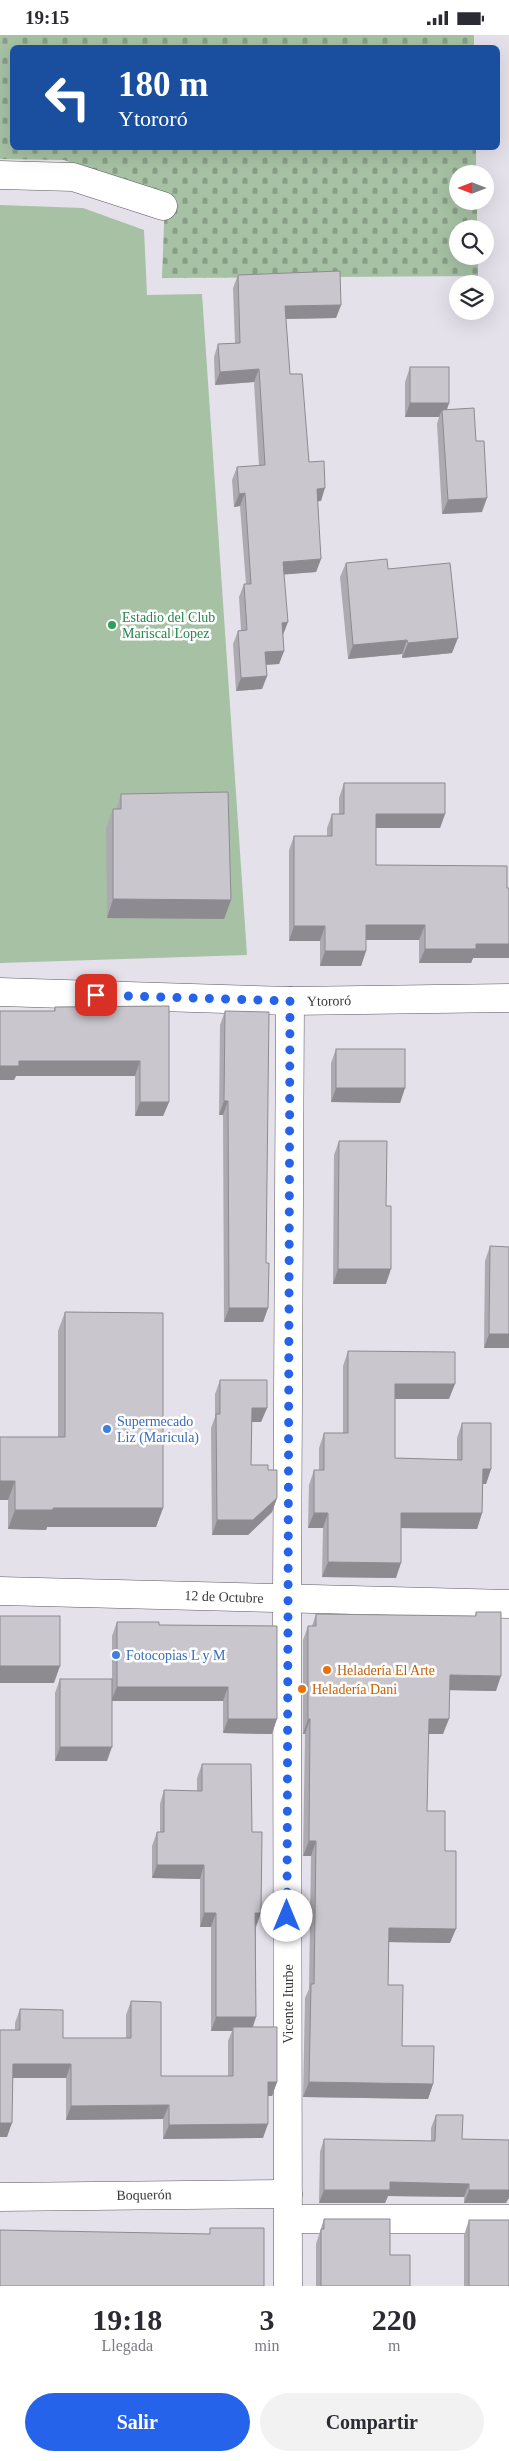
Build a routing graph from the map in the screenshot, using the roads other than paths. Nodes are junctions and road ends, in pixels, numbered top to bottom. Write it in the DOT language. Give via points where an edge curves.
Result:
graph roads {
  1 [pos="0,175"];
  2 [pos="163,206"];
  3 [pos="0,992"];
  4 [pos="509,998"];
  5 [pos="290,1001"];
  6 [pos="0,1591"];
  7 [pos="287,1599"];
  8 [pos="509,1604"];
  9 [pos="0,2197"];
  10 [pos="288,2207"];
  11 [pos="509,2219"];
  12 [pos="288,2286"];
  1 -- 2 [label="street" via="73,177"];
  3 -- 5 [label="street, Ytororó"];
  4 -- 5 [label="street, Ytororó"];
  5 -- 7 [label="street, Vicente Iturbe"];
  6 -- 7 [label="street, 12 de Octubre"];
  7 -- 8 [label="street, 12 de Octubre"];
  7 -- 10 [label="street, Vicente Iturbe"];
  9 -- 10 [label="street, Boquerón"];
  10 -- 11 [label="street, Boquerón"];
  10 -- 12 [label="street, Vicente Iturbe"];
}
